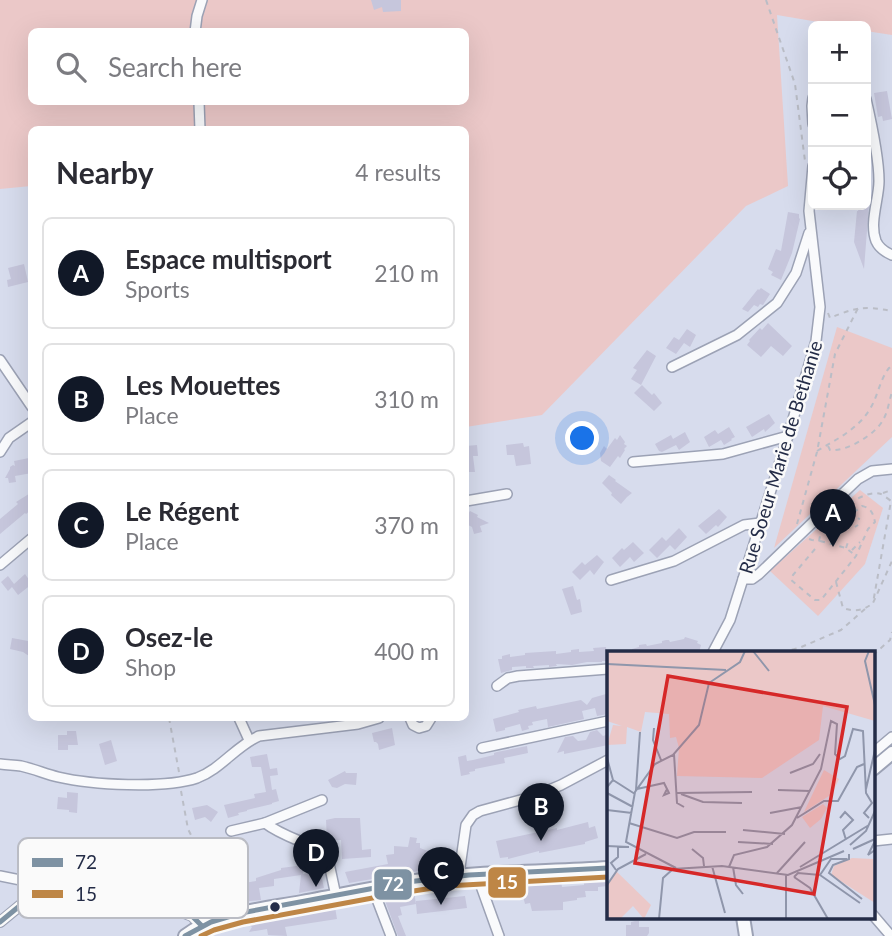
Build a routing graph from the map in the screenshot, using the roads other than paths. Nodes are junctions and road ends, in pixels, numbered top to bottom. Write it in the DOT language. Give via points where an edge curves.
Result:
graph roads {
  1 [pos="202,0"];
  2 [pos="196,28"];
  3 [pos="199,105"];
  4 [pos="200,126"];
  5 [pos="871,129"];
  6 [pos="809,210"];
  7 [pos="810,228"];
  8 [pos="892,255"];
  9 [pos="0,360"];
  10 [pos="672,367"];
  11 [pos="28,401"];
  12 [pos="28,425"];
  13 [pos="788,436"];
  14 [pos="0,452"];
  15 [pos="633,462"];
  16 [pos="892,469"];
  17 [pos="507,494"];
  18 [pos="469,500"];
  19 [pos="760,523"];
  20 [pos="28,541"];
  21 [pos="0,565"];
  22 [pos="743,579"];
  23 [pos="611,580"];
  24 [pos="714,651"];
  25 [pos="607,669"];
  26 [pos="497,686"];
  27 [pos="607,720"];
  28 [pos="241,721"];
  29 [pos="368,721"];
  30 [pos="411,721"];
  31 [pos="429,721"];
  32 [pos="892,737"];
  33 [pos="249,740"];
  34 [pos="482,748"];
  35 [pos="874,752"];
  36 [pos="892,753"];
  37 [pos="607,760"];
  38 [pos="0,764"];
  39 [pos="874,768"];
  40 [pos="322,800"];
  41 [pos="265,823"];
  42 [pos="231,831"];
  43 [pos="892,839"];
  44 [pos="874,841"];
  45 [pos="607,868"];
  46 [pos="477,875"];
  47 [pos="0,876"];
  48 [pos="461,876"];
  49 [pos="18,880"];
  50 [pos="373,889"];
  51 [pos="336,895"];
  52 [pos="18,907"];
  53 [pos="248,912"];
  54 [pos="874,916"];
  55 [pos="194,918"];
  56 [pos="222,918"];
  57 [pos="743,918"];
  58 [pos="0,922"];
  59 [pos="202,926"];
  60 [pos="185,936"];
  61 [pos="391,936"];
  62 [pos="499,936"];
  63 [pos="746,936"];
  64 [pos="891,936"];
  1 -- 2 [label="street"];
  3 -- 4 [label="street"];
  5 -- 8 [label="street" via="879,178 875,239"];
  6 -- 7 [label="street, Rue Soeur Marie de Bethanie"];
  7 -- 10 [label="street" via="796,273 777,303 737,335"];
  7 -- 13 [label="street, Rue Soeur Marie de Bethanie" via="819,323"];
  9 -- 11 [label="street"];
  12 -- 14 [label="street" via="9,438"];
  13 -- 15 [label="street" via="723,454"];
  13 -- 19 [label="street, Rue Soeur Marie de Bethanie"];
  16 -- 22 [label="street" via="872,471 858,479 759,574"];
  17 -- 18 [label="street"];
  19 -- 22 [label="street, Rue Soeur Marie de Bethanie"];
  19 -- 23 [label="street" via="744,525 674,561"];
  20 -- 21 [label="street"];
  22 -- 24 [label="street, Rue Soeur Marie de Bethanie"];
  25 -- 26 [label="street" via="519,676"];
  27 -- 34 [label="street"];
  28 -- 33 [label="street"];
  29 -- 33 [label="street"];
  30 -- 31 [label="street" via="419,728"];
  32 -- 35 [label="street"];
  33 -- 38 [label="street" via="213,770 181,782 90,782"];
  36 -- 39 [label="main road"];
  37 -- 48 [label="street" via="535,796 473,814 466,825"];
  40 -- 41 [label="street"];
  41 -- 42 [label="street"];
  41 -- 51 [label="street" via="327,854"];
  43 -- 44 [label="street"];
  45 -- 46 [label="main road"];
  46 -- 48 [label="main road"];
  46 -- 62 [label="street"];
  47 -- 49 [label="street"];
  48 -- 50 [label="main road"];
  50 -- 51 [label="main road"];
  50 -- 61 [label="street"];
  51 -- 53 [label="main road"];
  52 -- 58 [label="street"];
  54 -- 64 [label="street"];
  55 -- 59 [label="street"];
  56 -- 59 [label="main road"];
  57 -- 63 [label="main road"];
  59 -- 60 [label="main road"];
}
